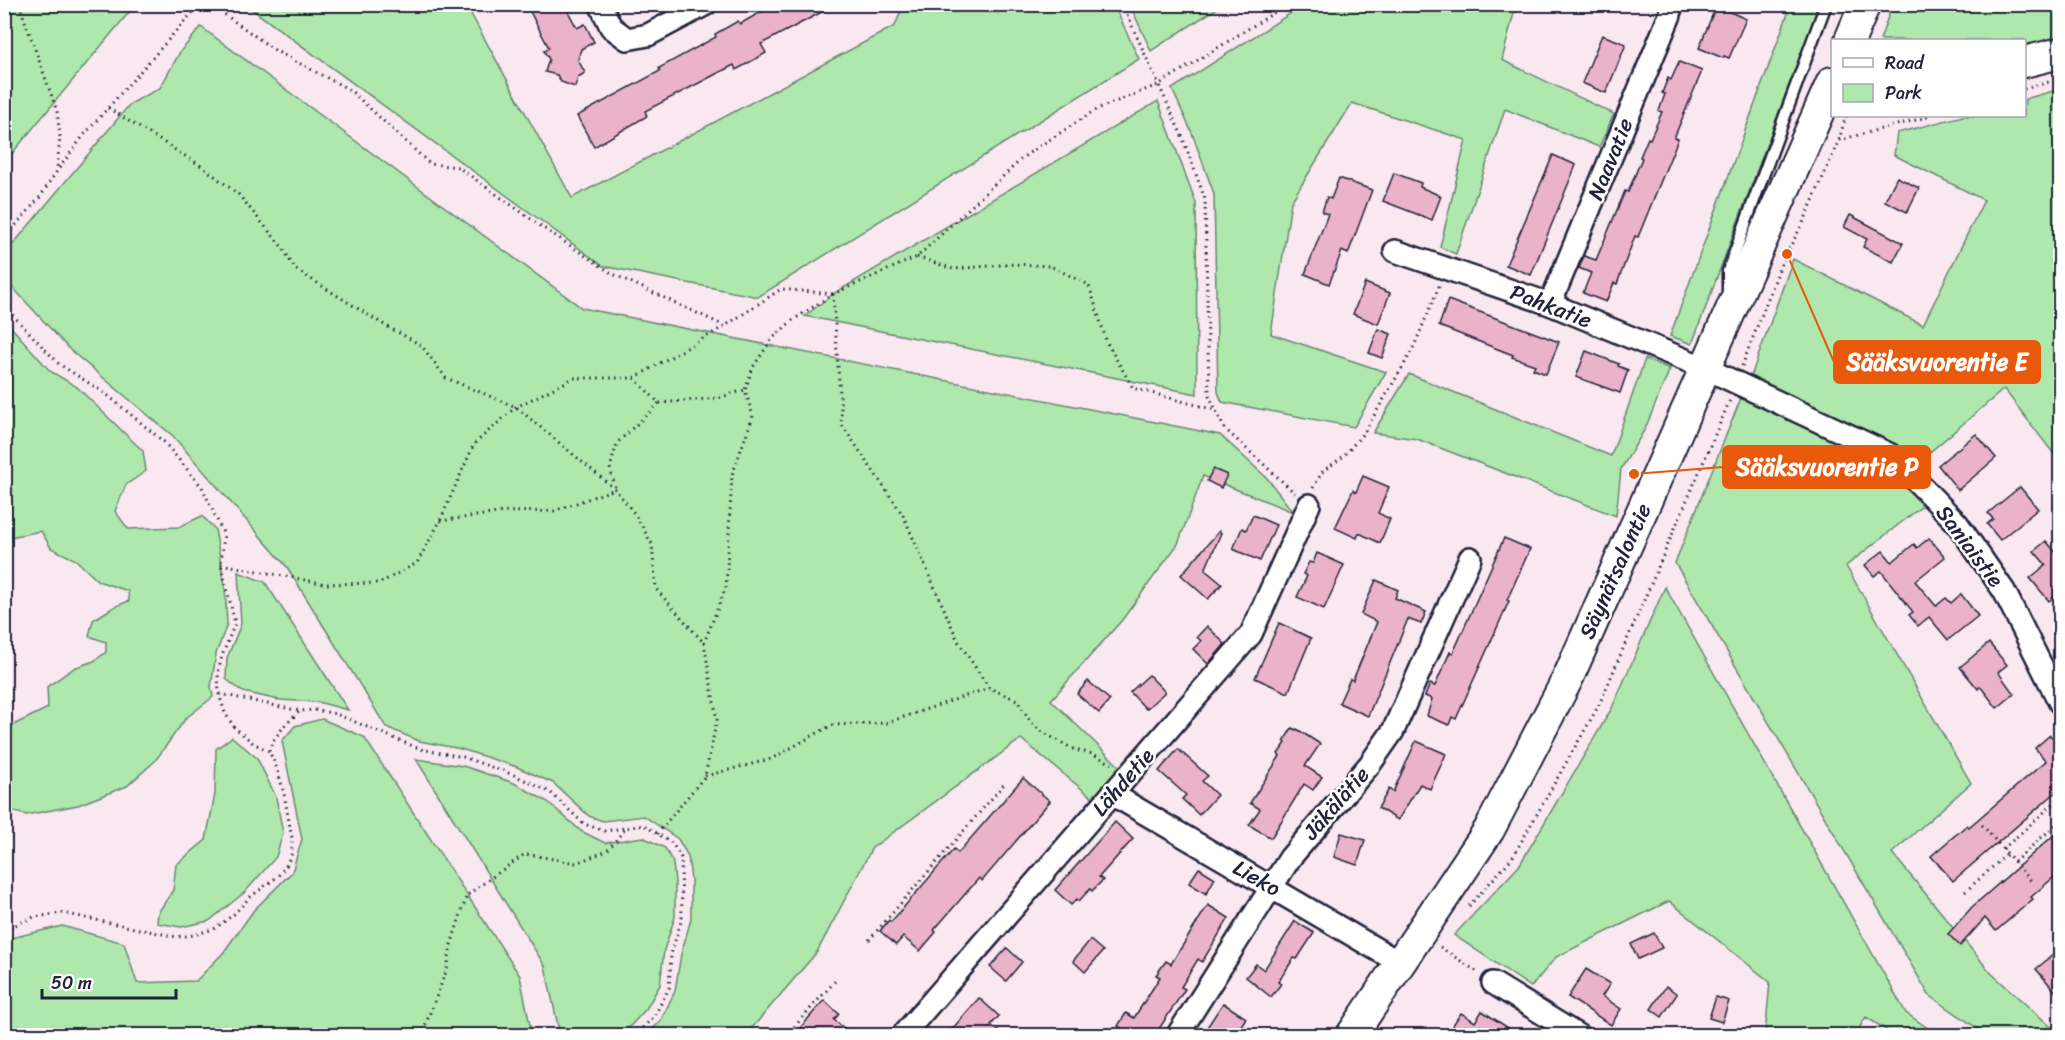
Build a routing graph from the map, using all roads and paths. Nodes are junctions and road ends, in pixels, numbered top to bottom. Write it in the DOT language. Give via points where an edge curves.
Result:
graph roads {
  1 [pos="19,4"];
  2 [pos="200,4"];
  3 [pos="210,4"];
  4 [pos="600,4"];
  5 [pos="706,4"];
  6 [pos="1122,4"];
  7 [pos="1288,4"];
  8 [pos="1827,4"];
  9 [pos="1865,4"];
  10 [pos="1670,15"];
  11 [pos="1850,39"];
  12 [pos="2061,53"];
  13 [pos="2026,62"];
  14 [pos="2052,81"];
  15 [pos="1158,85"];
  16 [pos="1831,88"];
  17 [pos="2026,89"];
  18 [pos="108,108"];
  19 [pos="1928,117"];
  20 [pos="1839,140"];
  21 [pos="57,171"];
  22 [pos="4,239"];
  23 [pos="1395,251"];
  24 [pos="917,257"];
  25 [pos="1446,269"];
  26 [pos="833,294"];
  27 [pos="1550,304"];
  28 [pos="4,306"];
  29 [pos="1728,315"];
  30 [pos="725,326"];
  31 [pos="1705,368"];
  32 [pos="634,378"];
  33 [pos="745,390"];
  34 [pos="659,403"];
  35 [pos="516,408"];
  36 [pos="1215,410"];
  37 [pos="615,489"];
  38 [pos="1309,505"];
  39 [pos="440,521"];
  40 [pos="1470,558"];
  41 [pos="221,564"];
  42 [pos="704,643"];
  43 [pos="989,688"];
  44 [pos="219,694"];
  45 [pos="2061,703"];
  46 [pos="300,711"];
  47 [pos="269,751"];
  48 [pos="705,776"];
  49 [pos="1126,778"];
  50 [pos="1006,782"];
  51 [pos="1112,794"];
  52 [pos="2061,798"];
  53 [pos="2061,821"];
  54 [pos="1982,825"];
  55 [pos="626,828"];
  56 [pos="657,834"];
  57 [pos="2003,849"];
  58 [pos="2007,854"];
  59 [pos="2014,862"];
  60 [pos="2033,883"];
  61 [pos="1273,887"];
  62 [pos="1965,892"];
  63 [pos="4,930"];
  64 [pos="869,940"];
  65 [pos="1435,944"];
  66 [pos="1401,963"];
  67 [pos="836,980"];
  68 [pos="1493,982"];
  69 [pos="421,1035"];
  70 [pos="634,1035"];
  71 [pos="786,1035"];
  72 [pos="902,1035"];
  73 [pos="1177,1035"];
  74 [pos="1351,1035"];
  75 [pos="1579,1035"];
  1 -- 21 [label="path" via="57,111"];
  2 -- 18 [label="path"];
  3 -- 30 [label="path" via="276,51 350,90 430,164 458,167 613,274"];
  4 -- 5 [label="street" via="611,27 627,39 648,35"];
  6 -- 15 [label="path"];
  7 -- 15 [label="path"];
  8 -- 29 [label="lane" via="1728,271"];
  9 -- 11 [label="main road"];
  10 -- 27 [label="street, Naavatie"];
  12 -- 13 [label="main road"];
  14 -- 17 [label="path"];
  15 -- 24 [label="path" via="1097,109 1026,155"];
  15 -- 36 [label="path" via="1205,199 1209,395"];
  16 -- 29 [label="main road, Säynätsalontie"];
  18 -- 21 [label="path"];
  18 -- 35 [label="path" via="203,167 238,194 283,248 295,269 421,345 446,378"];
  19 -- 20 [label="path"];
  21 -- 22 [label="path"];
  23 -- 25 [label="street, Pahkatie"];
  24 -- 26 [label="path"];
  24 -- 36 [label="path" via="953,269 1014,264 1050,266 1089,285 1107,344 1134,388"];
  25 -- 27 [label="street, Pahkatie"];
  25 -- 38 [label="path" via="1412,351 1365,431 1344,456 1323,471"];
  26 -- 30 [label="path" via="781,289"];
  26 -- 33 [label="path" via="792,320 772,339 753,367"];
  26 -- 43 [label="path" via="842,425 903,516 958,641"];
  27 -- 31 [label="street, Pahkatie"];
  28 -- 41 [label="path" via="59,364 106,394 164,442 202,487 224,535"];
  29 -- 31 [label="main road, Säynätsalontie"];
  30 -- 32 [label="path"];
  31 -- 45 [label="street, Saniaistie" via="1891,455 1957,523 2004,591"];
  31 -- 66 [label="main road, Säynätsalontie" via="1567,680 1489,830"];
  32 -- 34 [label="path"];
  32 -- 35 [label="path" via="574,378"];
  33 -- 34 [label="path" via="718,398"];
  33 -- 42 [label="path" via="753,416 732,475 726,587"];
  34 -- 37 [label="path" via="617,443 610,468"];
  35 -- 37 [label="path"];
  35 -- 39 [label="path" via="474,444"];
  36 -- 38 [label="path" via="1224,428"];
  37 -- 39 [label="path" via="554,511"];
  37 -- 42 [label="path" via="652,544 656,589"];
  38 -- 49 [label="street, Lähdetie" via="1251,634"];
  39 -- 41 [label="path" via="417,563 380,583 326,584"];
  40 -- 61 [label="street, Jäkälätie" via="1393,731 1290,858"];
  41 -- 44 [label="path" via="235,623 218,673"];
  42 -- 48 [label="path" via="717,720"];
  43 -- 48 [label="path" via="886,723 832,725 771,759"];
  43 -- 49 [label="path" via="1017,700 1031,723 1051,738 1112,764"];
  44 -- 46 [label="path"];
  44 -- 47 [label="path" via="234,726"];
  46 -- 47 [label="path" via="285,725"];
  46 -- 55 [label="path" via="336,714 420,749 463,757 514,775 550,792 584,824 605,831"];
  47 -- 63 [label="path" via="284,794 292,852 277,877 216,928 177,937 63,913 34,917"];
  48 -- 56 [label="path"];
  49 -- 51 [label="street, Lähdetie"];
  50 -- 64 [label="path"];
  51 -- 61 [label="street, Lieko"];
  51 -- 72 [label="street, Lähdetie"];
  52 -- 57 [label="path"];
  53 -- 59 [label="path"];
  54 -- 57 [label="path"];
  55 -- 56 [label="path" via="644,825"];
  55 -- 69 [label="path" via="607,851 576,863 525,854 467,895 447,969"];
  56 -- 70 [label="path" via="672,843 681,858 682,918 671,954 669,987 654,1017"];
  57 -- 58 [label="path"];
  58 -- 59 [label="path"];
  58 -- 62 [label="path"];
  59 -- 60 [label="path"];
  61 -- 66 [label="street, Lieko"];
  61 -- 73 [label="street, Jäkälätie"];
  65 -- 68 [label="path"];
  66 -- 74 [label="main road, Säynätsalontie"];
  67 -- 71 [label="path"];
  68 -- 75 [label="street"];
}
